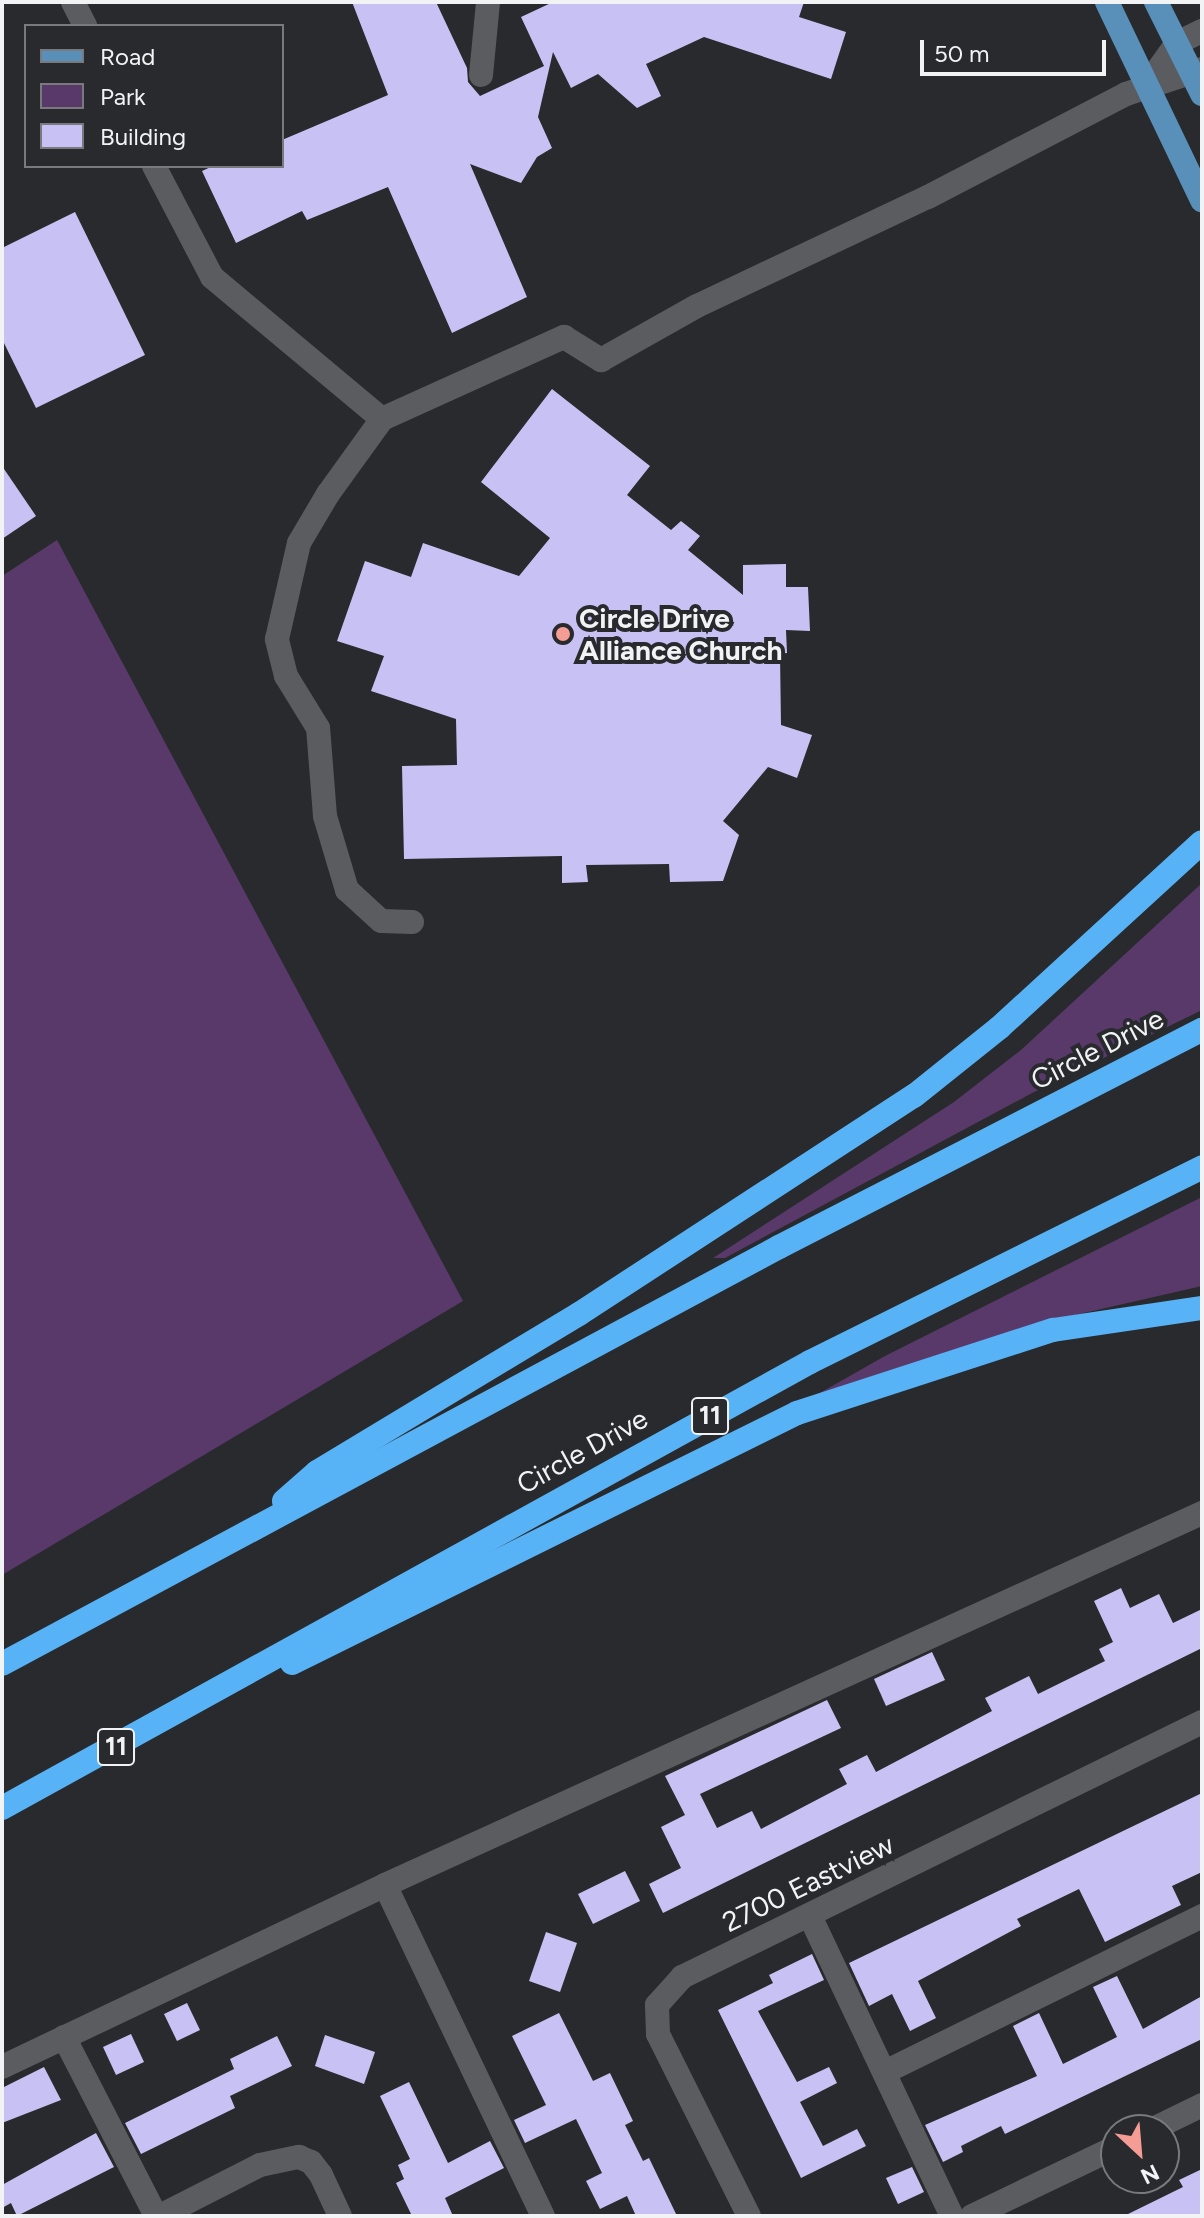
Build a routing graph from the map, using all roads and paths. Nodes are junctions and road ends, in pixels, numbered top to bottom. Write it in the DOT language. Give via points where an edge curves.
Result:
graph roads {
  1 [pos="73,2"];
  2 [pos="488,2"];
  3 [pos="1107,2"];
  4 [pos="1156,2"];
  5 [pos="84,24"];
  6 [pos="1202,31"];
  7 [pos="1177,43"];
  8 [pos="481,75"];
  9 [pos="1199,79"];
  10 [pos="1147,85"];
  11 [pos="155,168"];
  12 [pos="1202,200"];
  13 [pos="382,419"];
  14 [pos="1202,842"];
  15 [pos="412,922"];
  16 [pos="1202,1030"];
  17 [pos="1202,1167"];
  18 [pos="1202,1308"];
  19 [pos="1202,1513"];
  20 [pos="257,1525"];
  21 [pos="2,1664"];
  22 [pos="230,1685"];
  23 [pos="1202,1722"];
  24 [pos="2,1808"];
  25 [pos="385,1885"];
  26 [pos="810,1916"];
  27 [pos="1202,1916"];
  28 [pos="64,2037"];
  29 [pos="2,2067"];
  30 [pos="885,2072"];
  31 [pos="1202,2105"];
  32 [pos="1180,2116"];
  33 [pos="1100,2155"];
  34 [pos="158,2216"];
  35 [pos="340,2216"];
  36 [pos="543,2216"];
  37 [pos="749,2216"];
  38 [pos="952,2216"];
  39 [pos="972,2216"];
  1 -- 5 [label="street"];
  2 -- 8 [label="street"];
  3 -- 10 [label="main road"];
  4 -- 7 [label="main road"];
  6 -- 7 [label="street"];
  7 -- 9 [label="main road"];
  7 -- 10 [label="street"];
  9 -- 10 [label="street"];
  10 -- 12 [label="main road"];
  10 -- 13 [label="street" via="878,222 697,306 601,360 564,337"];
  11 -- 13 [label="street" via="212,277"];
  13 -- 15 [label="street" via="299,543 277,639 286,676 318,728 325,816 347,890 381,921"];
  14 -- 20 [label="highway" via="999,1028 914,1096 592,1306 317,1472"];
  16 -- 20 [label="highway, Circle Drive" via="779,1247"];
  17 -- 22 [label="highway, Circle Drive / 11" via="796,1369"];
  18 -- 22 [label="highway" via="1053,1330 797,1413 323,1652"];
  19 -- 25 [label="street"];
  20 -- 21 [label="highway, Circle Drive"];
  22 -- 24 [label="highway, Circle Drive / 11"];
  23 -- 26 [label="street, 2700 Eastview"];
  25 -- 28 [label="street"];
  25 -- 36 [label="street"];
  26 -- 30 [label="street"];
  26 -- 37 [label="street, 2700 Eastview" via="682,1977 657,2005 658,2034"];
  27 -- 30 [label="street"];
  28 -- 29 [label="street"];
  28 -- 34 [label="street"];
  30 -- 38 [label="street"];
  31 -- 32 [label="street"];
  33 -- 39 [label="street"];
  34 -- 35 [label="street" via="260,2165 299,2157 316,2169"];
}
